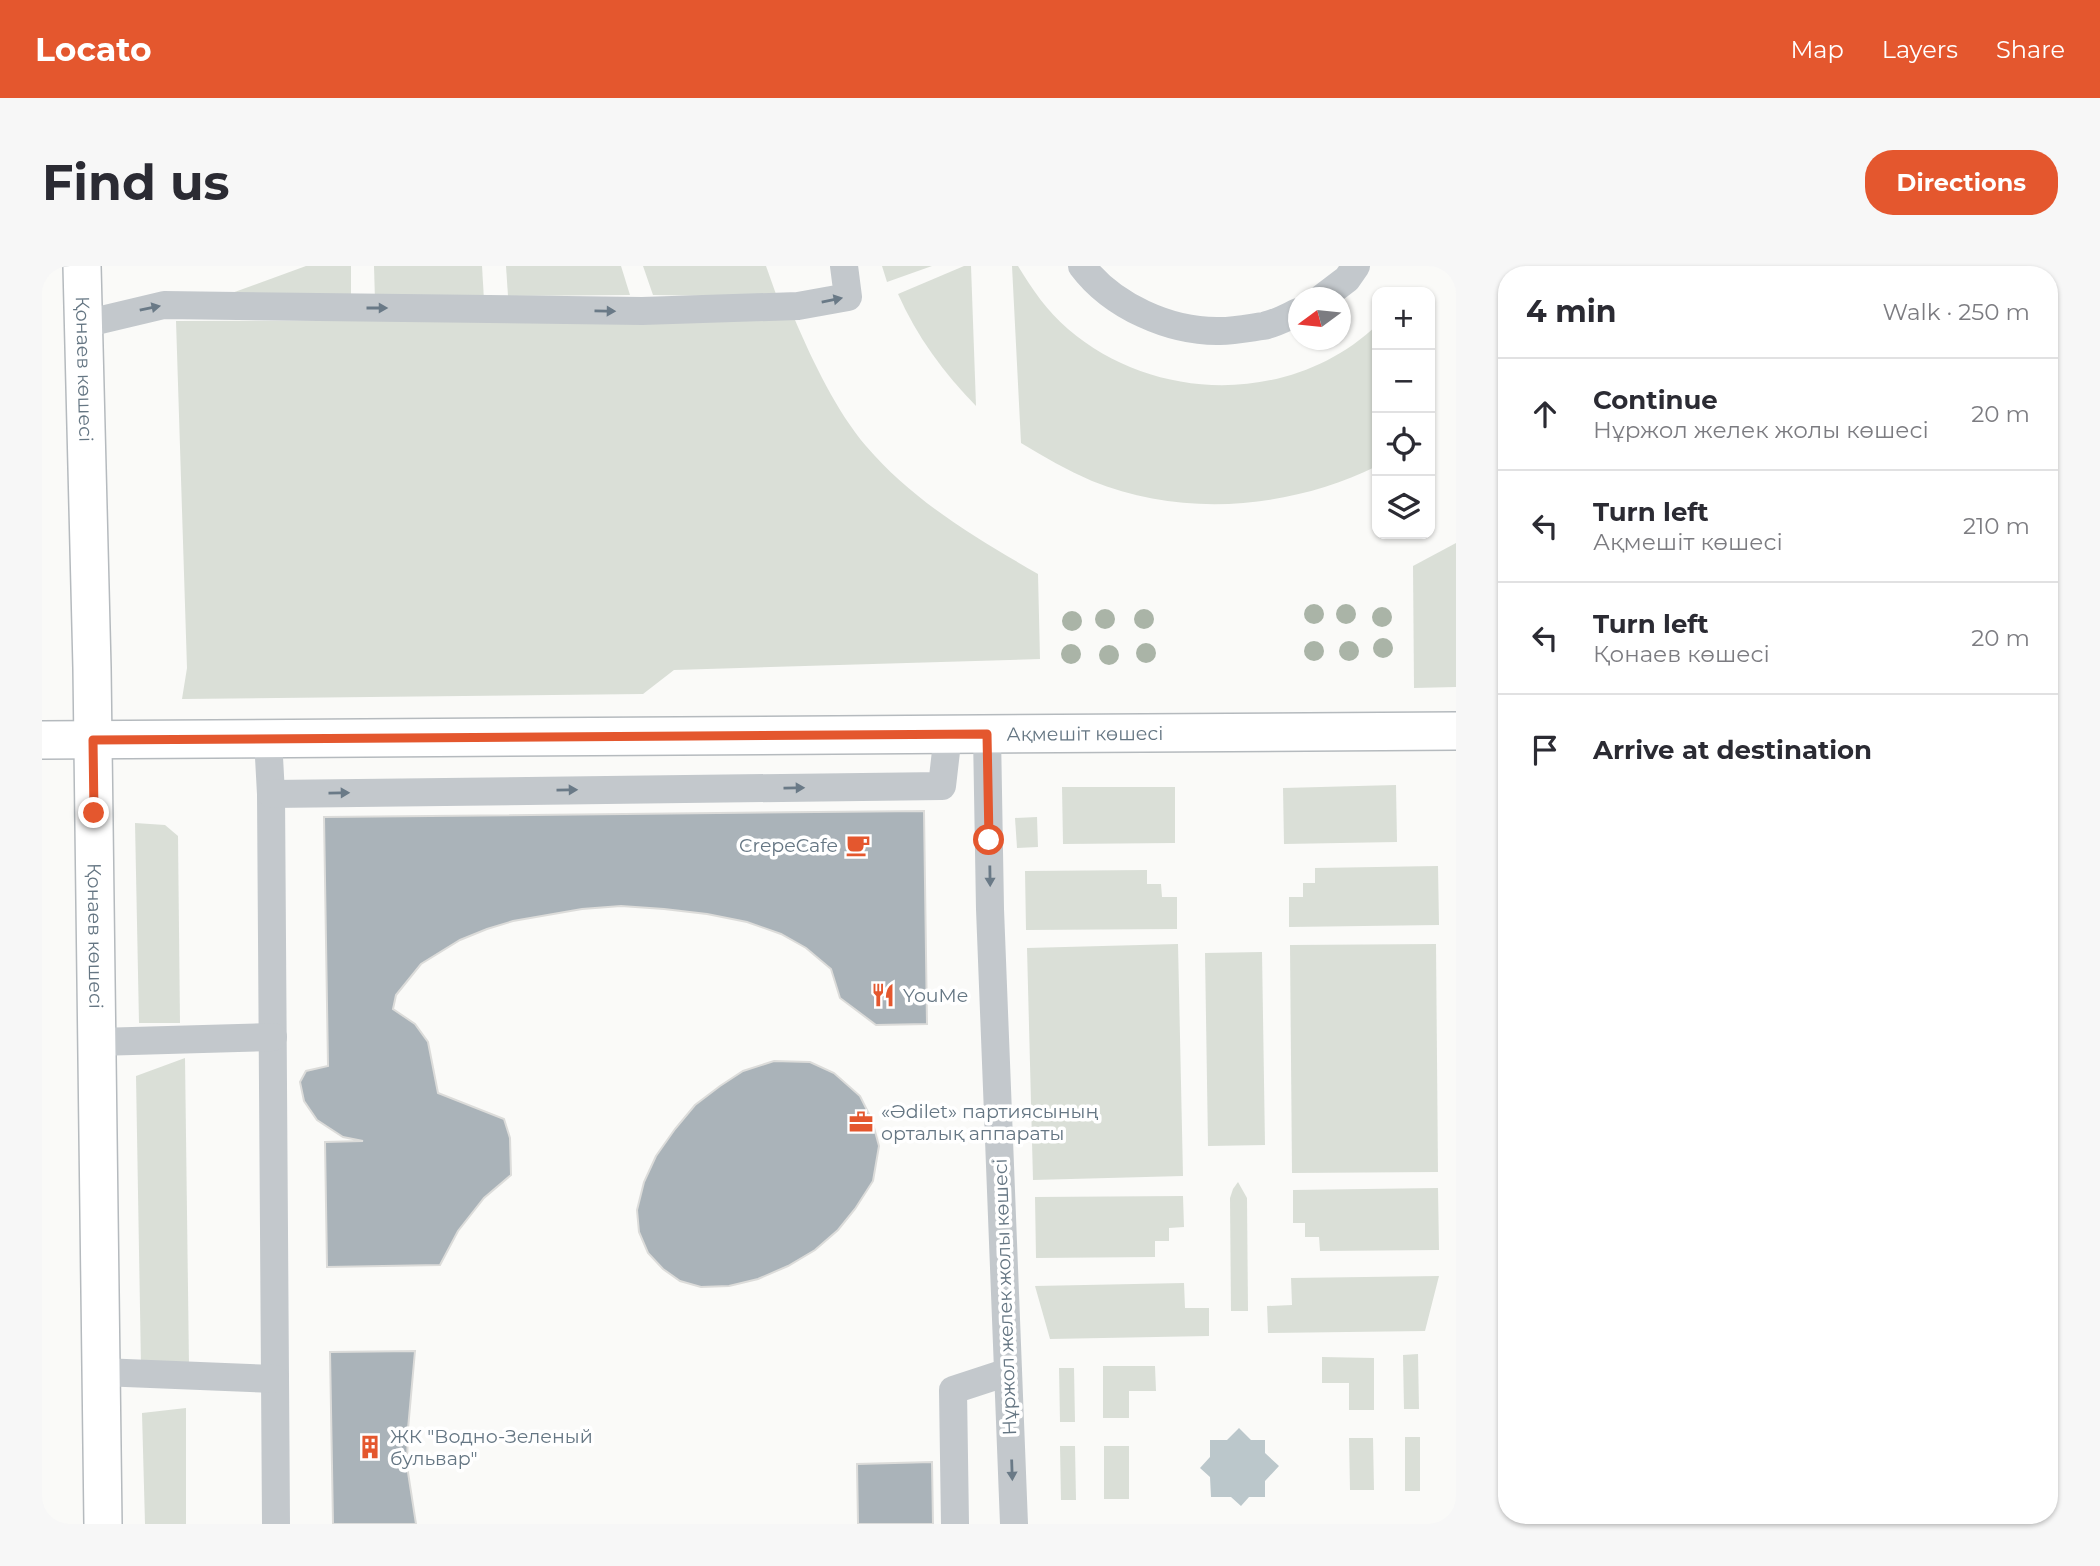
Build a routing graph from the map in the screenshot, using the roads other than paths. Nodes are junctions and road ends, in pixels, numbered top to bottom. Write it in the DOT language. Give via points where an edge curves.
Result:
graph roads {
  1 [pos="82,266"];
  2 [pos="844,266"];
  3 [pos="1082,266"];
  4 [pos="1356,266"];
  5 [pos="1336,287"];
  6 [pos="1288,316"];
  7 [pos="84,324"];
  8 [pos="1456,730"];
  9 [pos="948,734"];
  10 [pos="987,734"];
  11 [pos="268,738"];
  12 [pos="42,740"];
  13 [pos="93,740"];
  14 [pos="271,794"];
  15 [pos="273,1037"];
  16 [pos="97,1042"];
  17 [pos="101,1372"];
  18 [pos="1008,1372"];
  19 [pos="275,1379"];
  20 [pos="103,1524"];
  21 [pos="276,1524"];
  22 [pos="955,1524"];
  23 [pos="1014,1524"];
  1 -- 7 [label="main road, Қонаев көшесі"];
  7 -- 2 [label="street, one-way" via="164,305 642,311 798,306 848,297"];
  3 -- 6 [label="street" via="1128,307 1172,326 1219,331 1266,326"];
  4 -- 5 [label="street"];
  7 -- 13 [label="main road, Қонаев көшесі"];
  8 -- 10 [label="main road, Ақмешіт көшесі"];
  9 -- 10 [label="main road, Ақмешіт көшесі"];
  9 -- 11 [label="main road, Ақмешіт көшесі"];
  14 -- 9 [label="street, one-way" via="942,786"];
  10 -- 18 [label="street, Нұржол желек жолы көшесі, one-way"];
  11 -- 13 [label="main road, Ақмешіт көшесі"];
  11 -- 14 [label="street"];
  12 -- 13 [label="main road, Ақмешіт көшесі"];
  13 -- 16 [label="main road, Қонаев көшесі"];
  14 -- 15 [label="street"];
  15 -- 16 [label="street"];
  15 -- 19 [label="street"];
  16 -- 17 [label="main road, Қонаев көшесі"];
  17 -- 19 [label="street"];
  17 -- 20 [label="main road, Қонаев көшесі"];
  18 -- 22 [label="street" via="953,1390"];
  18 -- 23 [label="street, Нұржол желек жолы көшесі, one-way"];
  19 -- 21 [label="street"];
}
